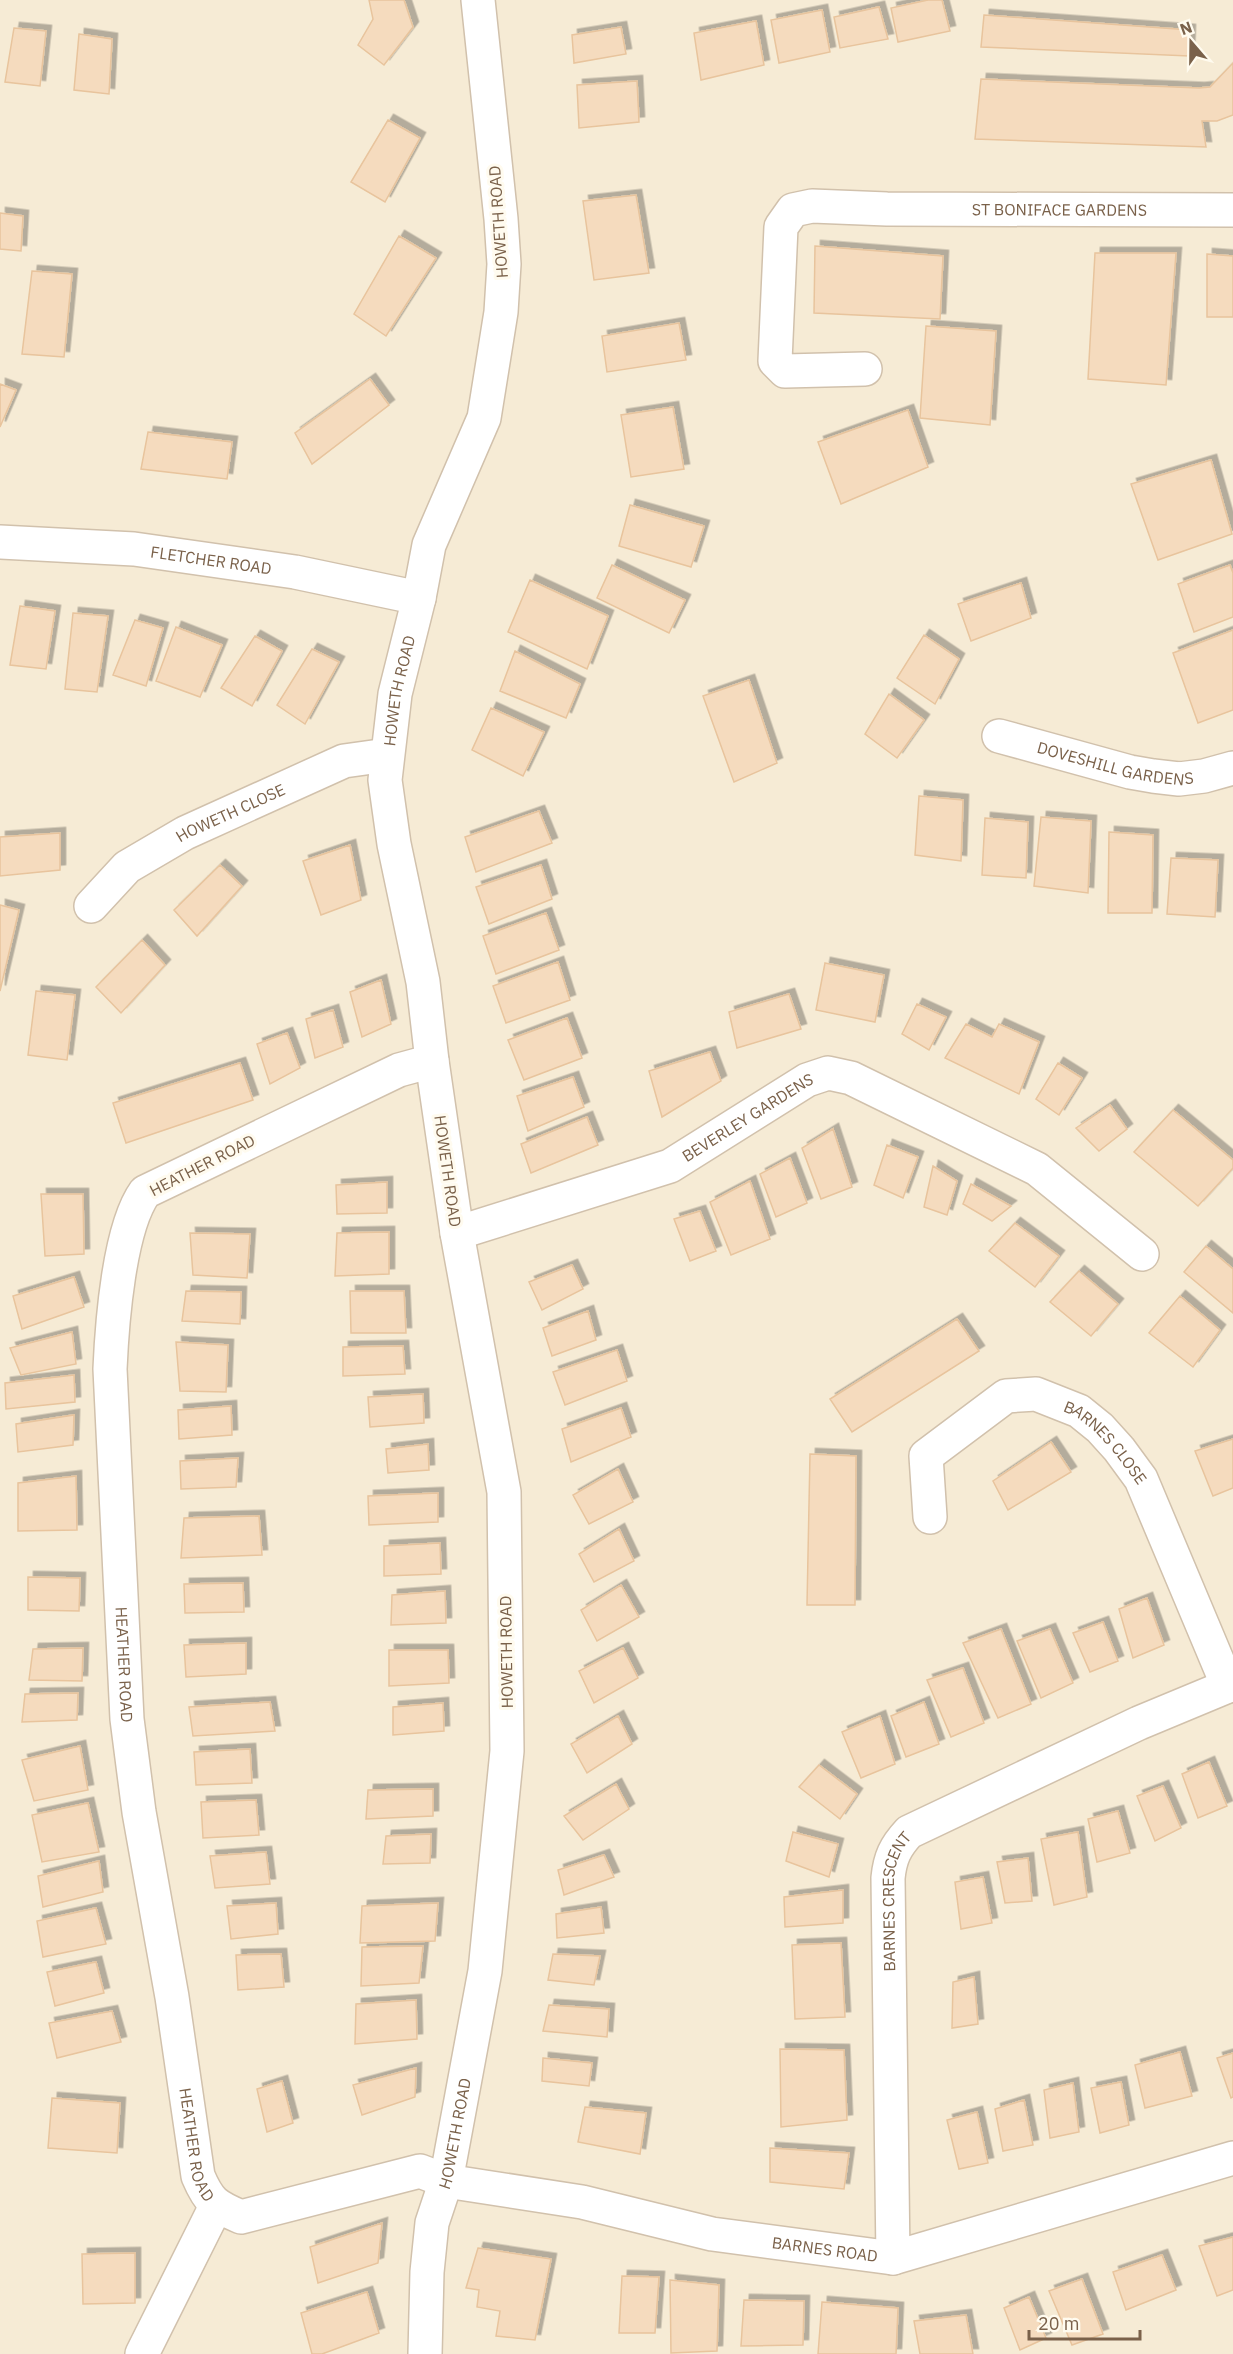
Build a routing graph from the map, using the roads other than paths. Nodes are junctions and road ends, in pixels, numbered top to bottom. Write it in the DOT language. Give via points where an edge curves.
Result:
graph roads {
  1 [pos="478,0"];
  2 [pos="1233,210"];
  3 [pos="865,369"];
  4 [pos="0,542"];
  5 [pos="419,598"];
  6 [pos="999,736"];
  7 [pos="387,754"];
  8 [pos="1233,768"];
  9 [pos="91,906"];
  10 [pos="432,1061"];
  11 [pos="457,1233"];
  12 [pos="1142,1254"];
  13 [pos="930,1516"];
  14 [pos="1230,1685"];
  15 [pos="1233,2158"];
  16 [pos="446,2181"];
  17 [pos="216,2206"];
  18 [pos="893,2258"];
  19 [pos="142,2354"];
  20 [pos="425,2354"];
  1 -- 5 [label="street, HOWETH ROAD" via="501,219 501,312 484,418 429,545"];
  2 -- 3 [label="street, ST BONIFACE GARDENS" via="812,206 793,210 781,227 775,361 785,371"];
  4 -- 5 [label="street, FLETCHER ROAD" via="134,549 295,572"];
  5 -- 7 [label="street, HOWETH ROAD" via="395,694"];
  6 -- 8 [label="street, DOVESHILL GARDENS" via="1153,776 1187,778"];
  7 -- 9 [label="street, HOWETH CLOSE" via="344,761 185,833 127,867"];
  7 -- 10 [label="street, HOWETH ROAD" via="385,780 423,982"];
  10 -- 11 [label="street, HOWETH ROAD"];
  10 -- 17 [label="street, HEATHER ROAD" via="399,1070 145,1192 138,1202 120,1276 112,1319 110,1369 127,1719 198,2176"];
  11 -- 12 [label="street, BEVERLEY GARDENS" via="670,1166 807,1080 828,1073 851,1077 1037,1169"];
  11 -- 16 [label="street, HOWETH ROAD" via="504,1492 507,1751 485,1971"];
  13 -- 14 [label="street, BARNES CLOSE" via="926,1456 1006,1395 1036,1394 1079,1411 1100,1428 1141,1479"];
  14 -- 18 [label="street, BARNES CRESCENT" via="1139,1723 909,1832 896,1847 888,1878"];
  15 -- 18 [label="street, BARNES ROAD"];
  16 -- 17 [label="street, HEATHER ROAD" via="420,2171 241,2217"];
  16 -- 18 [label="street, BARNES ROAD" via="582,2202 712,2234"];
  16 -- 20 [label="street, HOWETH ROAD" via="431,2233"];
  17 -- 19 [label="street"];
}
